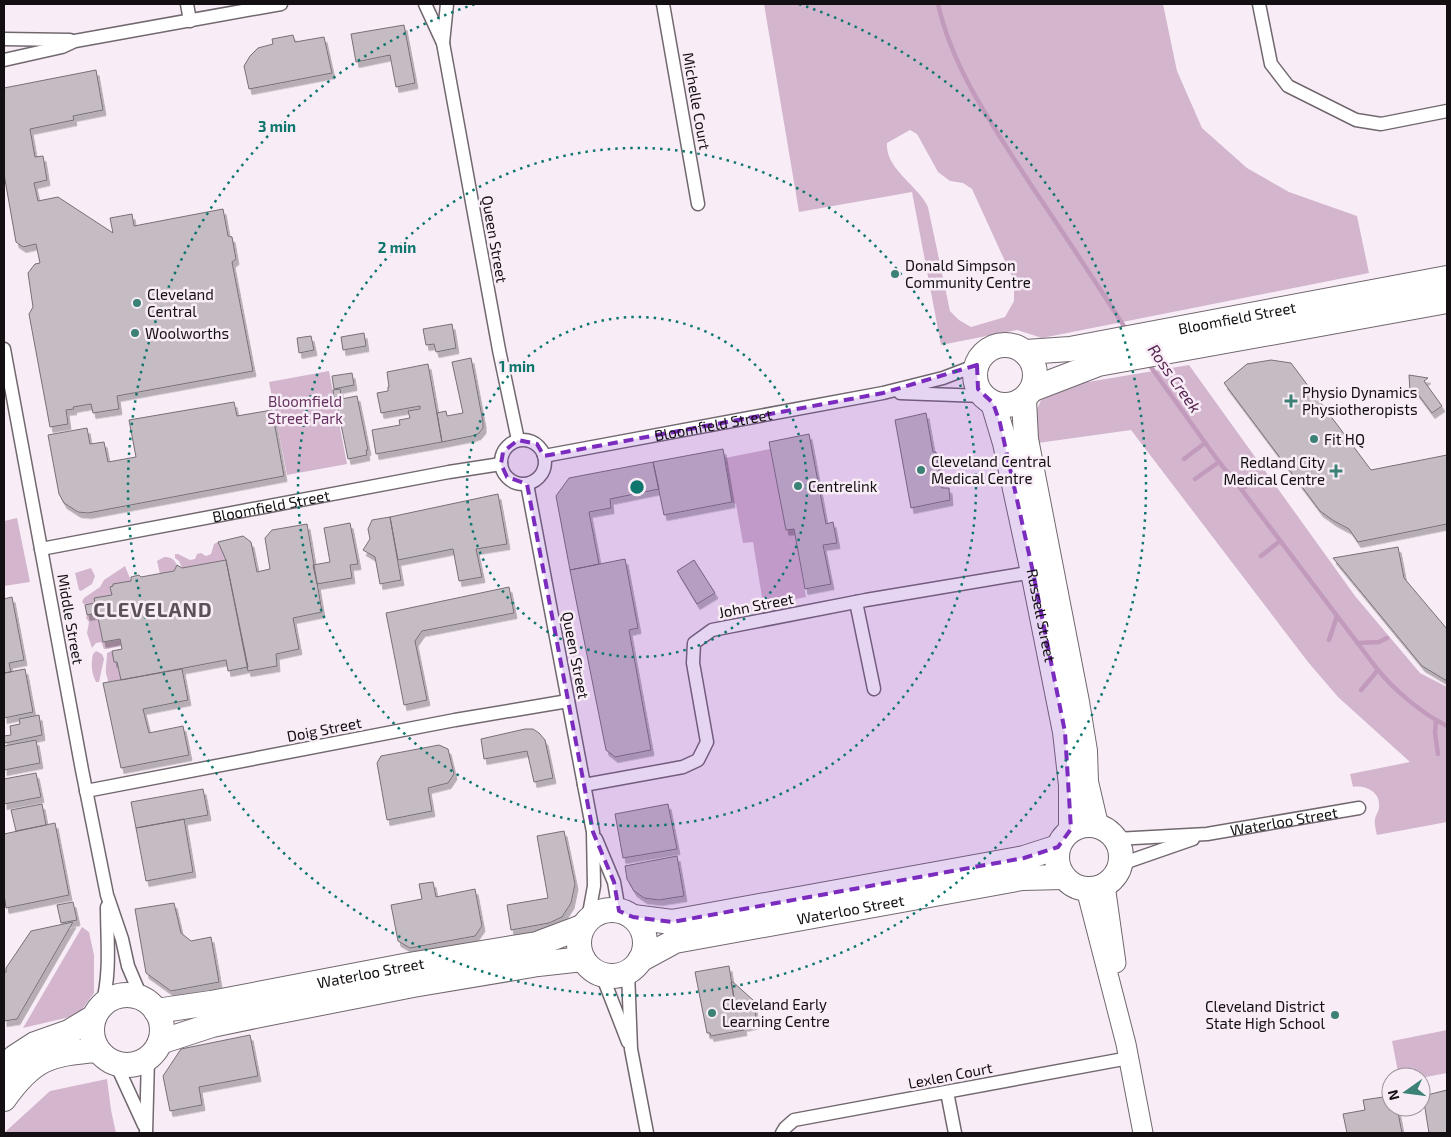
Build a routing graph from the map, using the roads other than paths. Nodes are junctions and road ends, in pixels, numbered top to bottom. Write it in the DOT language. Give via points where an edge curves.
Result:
graph roads {
  1 [pos="187,4"];
  2 [pos="281,4"];
  3 [pos="426,4"];
  4 [pos="447,4"];
  5 [pos="664,4"];
  6 [pos="1260,4"];
  7 [pos="190,21"];
  8 [pos="4,39"];
  9 [pos="75,41"];
  10 [pos="443,43"];
  11 [pos="4,60"];
  12 [pos="1447,111"];
  13 [pos="698,204"];
  14 [pos="1447,278"];
  15 [pos="1447,301"];
  16 [pos="1160,342"];
  17 [pos="4,349"];
  18 [pos="1116,351"];
  19 [pos="1026,352"];
  20 [pos="977,365"];
  21 [pos="883,393"];
  22 [pos="1028,394"];
  23 [pos="988,399"];
  24 [pos="518,440"];
  25 [pos="544,456"];
  26 [pos="501,464"];
  27 [pos="527,484"];
  28 [pos="42,550"];
  29 [pos="1033,572"];
  30 [pos="856,602"];
  31 [pos="874,689"];
  32 [pos="568,701"];
  33 [pos="584,785"];
  34 [pos="86,790"];
  35 [pos="1359,808"];
  36 [pos="1096,825"];
  37 [pos="593,832"];
  38 [pos="1207,834"];
  39 [pos="1065,838"];
  40 [pos="1116,839"];
  41 [pos="1121,864"];
  42 [pos="1063,876"];
  43 [pos="1096,887"];
  44 [pos="108,895"];
  45 [pos="626,914"];
  46 [pos="585,923"];
  47 [pos="582,959"];
  48 [pos="634,966"];
  49 [pos="602,975"];
  50 [pos="149,1005"];
  51 [pos="98,1011"];
  52 [pos="631,1049"];
  53 [pos="98,1050"];
  54 [pos="154,1050"];
  55 [pos="1127,1051"];
  56 [pos="116,1064"];
  57 [pos="4,1068"];
  58 [pos="947,1092"];
  59 [pos="4,1099"];
  60 [pos="146,1130"];
  61 [pos="647,1133"];
  62 [pos="782,1133"];
  63 [pos="955,1133"];
  64 [pos="1143,1133"];
  1 -- 7 [label="street"];
  2 -- 7 [label="street"];
  3 -- 10 [label="street, Queen Street"];
  4 -- 10 [label="street, Queen Street"];
  5 -- 13 [label="street, Michelle Court"];
  6 -- 12 [label="street" via="1271,64 1288,86 1356,120 1382,124"];
  7 -- 9 [label="street"];
  8 -- 9 [label="street"];
  9 -- 11 [label="street"];
  10 -- 24 [label="street, Queen Street"];
  14 -- 16 [label="highway, Bloomfield Street"];
  15 -- 16 [label="highway, Bloomfield Street"];
  16 -- 18 [label="highway, Bloomfield Street"];
  17 -- 28 [label="street, Middle Street"];
  18 -- 19 [label="highway, Bloomfield Street" via="1070,349"];
  18 -- 22 [label="highway, Bloomfield Street" via="1098,364"];
  19 -- 20 [label="highway" via="1005,344 996,346 981,357"];
  19 -- 22 [label="highway" via="1032,360 1036,380"];
  20 -- 21 [label="street, Bloomfield Street" via="943,378"];
  20 -- 23 [label="highway" via="975,381"];
  21 -- 23 [label="street, Bloomfield Street"];
  21 -- 25 [label="street, Bloomfield Street"];
  22 -- 23 [label="highway" via="1009,406"];
  22 -- 36 [label="highway, Russell Street" via="1026,439 1077,702 1086,782"];
  23 -- 29 [label="highway, Russell Street" via="1005,443"];
  24 -- 25 [label="street" via="531,441"];
  24 -- 26 [label="street" via="507,446"];
  25 -- 27 [label="street" via="544,470"];
  26 -- 27 [label="street" via="507,478"];
  26 -- 28 [label="street, Bloomfield Street"];
  27 -- 32 [label="street, Queen Street"];
  28 -- 34 [label="street, Middle Street"];
  29 -- 30 [label="street, John Street"];
  29 -- 39 [label="highway, Russell Street" via="1065,732 1071,785"];
  30 -- 31 [label="street"];
  30 -- 33 [label="street, John Street" via="712,630 694,644 693,663 707,742 698,760 683,767"];
  32 -- 33 [label="street, Queen Street"];
  32 -- 34 [label="street, Doig Street"];
  33 -- 37 [label="street, Queen Street"];
  34 -- 44 [label="street, Middle Street"];
  35 -- 38 [label="street, Waterloo Street"];
  36 -- 39 [label="highway" via="1081,825"];
  36 -- 40 [label="highway"];
  37 -- 45 [label="street, Queen Street"];
  37 -- 46 [label="street, Queen Street" via="594,886"];
  38 -- 40 [label="street, Waterloo Street"];
  38 -- 41 [label="street, Waterloo Street"];
  39 -- 42 [label="highway" via="1057,863"];
  39 -- 45 [label="highway, Waterloo Street" via="1024,858 672,922"];
  40 -- 41 [label="highway"];
  41 -- 43 [label="highway" via="1114,878"];
  42 -- 43 [label="highway" via="1074,885"];
  42 -- 48 [label="highway, Waterloo Street" via="1022,878 676,941"];
  43 -- 55 [label="main road"];
  44 -- 50 [label="street, Middle Street" via="128,966"];
  44 -- 51 [label="street, Middle Street" via="109,970 107,988"];
  45 -- 46 [label="highway" via="608,910 597,913"];
  45 -- 48 [label="highway" via="643,933 645,942"];
  46 -- 47 [label="highway" via="579,938"];
  46 -- 50 [label="highway, Waterloo Street" via="537,944 409,964 211,1003"];
  47 -- 49 [label="highway"];
  47 -- 54 [label="highway, Waterloo Street" via="414,985 212,1024"];
  48 -- 49 [label="highway" via="620,975"];
  48 -- 52 [label="street"];
  49 -- 52 [label="street"];
  50 -- 51 [label="highway" via="132,996 122,996 111,999"];
  50 -- 54 [label="highway" via="160,1021 162,1031"];
  51 -- 53 [label="highway" via="92,1034"];
  51 -- 57 [label="highway" via="69,1032 35,1044"];
  52 -- 61 [label="street"];
  53 -- 56 [label="highway"];
  53 -- 59 [label="highway" via="62,1054 39,1062 21,1076"];
  54 -- 56 [label="highway" via="138,1064"];
  54 -- 60 [label="street"];
  55 -- 58 [label="street, Lexlen Court"];
  55 -- 64 [label="main road"];
  56 -- 60 [label="street"];
  58 -- 62 [label="street, Lexlen Court" via="794,1120"];
  58 -- 63 [label="street"];
}
